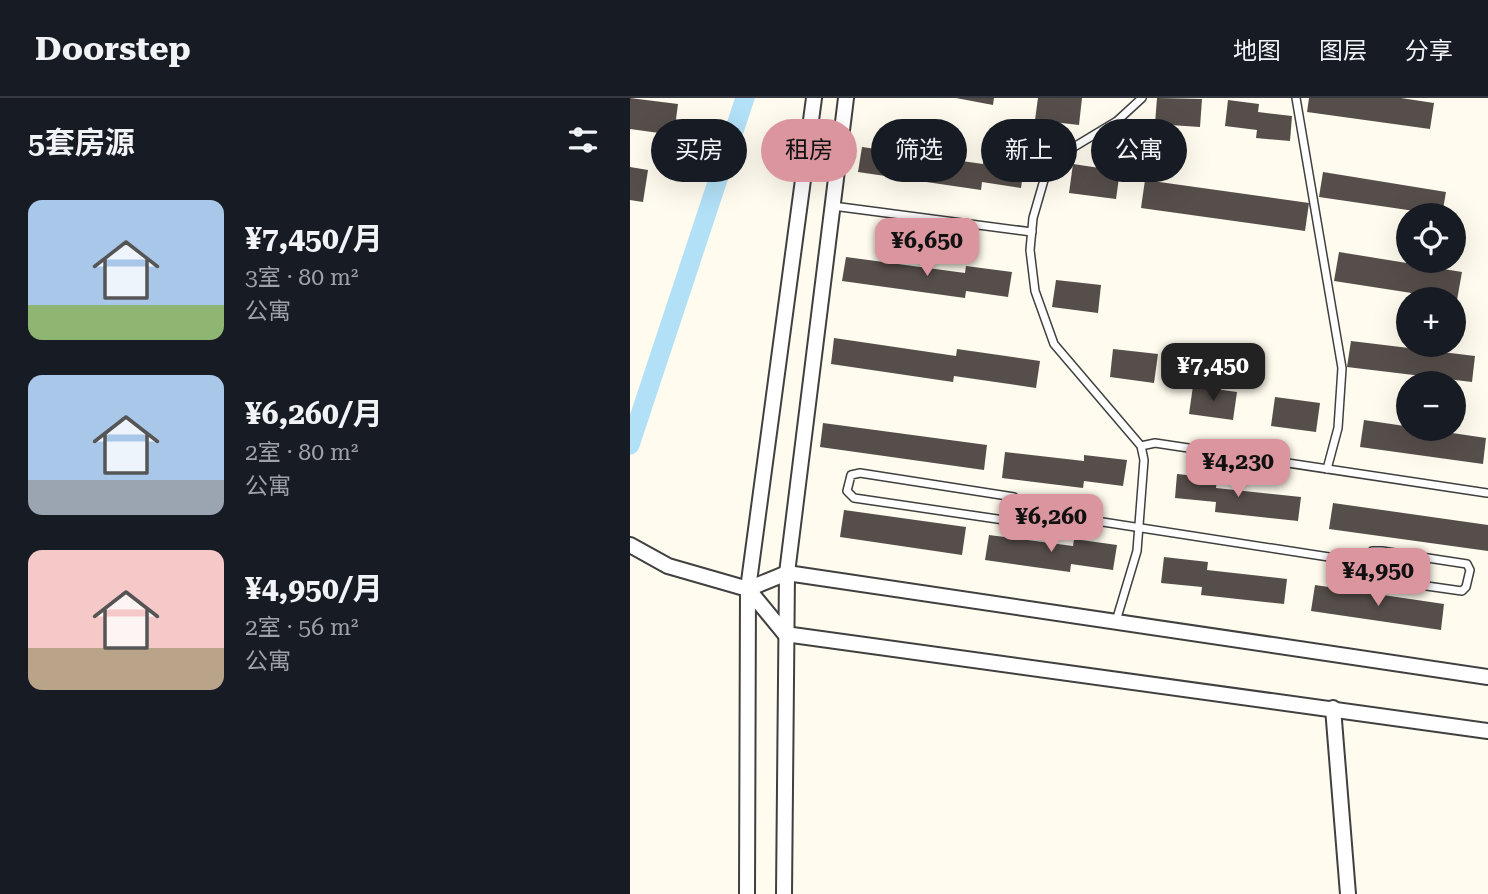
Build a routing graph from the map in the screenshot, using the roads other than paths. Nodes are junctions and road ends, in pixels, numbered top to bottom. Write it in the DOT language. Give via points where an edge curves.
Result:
graph roads {
  1 [pos="814,98"];
  2 [pos="846,98"];
  3 [pos="1142,98"];
  4 [pos="1296,98"];
  5 [pos="832,205"];
  6 [pos="1032,232"];
  7 [pos="1141,446"];
  8 [pos="1327,469"];
  9 [pos="1487,493"];
  10 [pos="1019,509"];
  11 [pos="1139,527"];
  12 [pos="630,545"];
  13 [pos="1361,562"];
  14 [pos="787,573"];
  15 [pos="748,589"];
  16 [pos="1116,621"];
  17 [pos="785,635"];
  18 [pos="1488,677"];
  19 [pos="1333,708"];
  20 [pos="1488,731"];
  21 [pos="747,894"];
  22 [pos="784,894"];
  23 [pos="1348,894"];
  1 -- 15 [label="street"];
  2 -- 5 [label="street"];
  3 -- 6 [label="lane" via="1117,121 1064,153 1044,180"];
  4 -- 8 [label="lane" via="1342,368 1338,428"];
  5 -- 6 [label="lane"];
  5 -- 14 [label="street"];
  6 -- 7 [label="lane" via="1035,291 1054,344"];
  7 -- 8 [label="lane" via="1155,443"];
  7 -- 11 [label="lane"];
  8 -- 9 [label="lane"];
  10 -- 10 [label="lane" via="1013,519 1004,520 854,498 847,491 851,475 860,473 1014,497"];
  10 -- 11 [label="lane"];
  11 -- 13 [label="lane"];
  11 -- 16 [label="lane" via="1137,551"];
  12 -- 15 [label="street" via="668,566"];
  13 -- 13 [label="lane" via="1372,551 1382,551 1467,564 1470,570 1462,592 1370,578 1363,573"];
  14 -- 15 [label="street"];
  14 -- 16 [label="street"];
  14 -- 17 [label="street"];
  15 -- 17 [label="street"];
  15 -- 21 [label="street"];
  16 -- 18 [label="street"];
  17 -- 19 [label="street"];
  17 -- 22 [label="street"];
  19 -- 20 [label="street"];
  19 -- 23 [label="street"];
}
